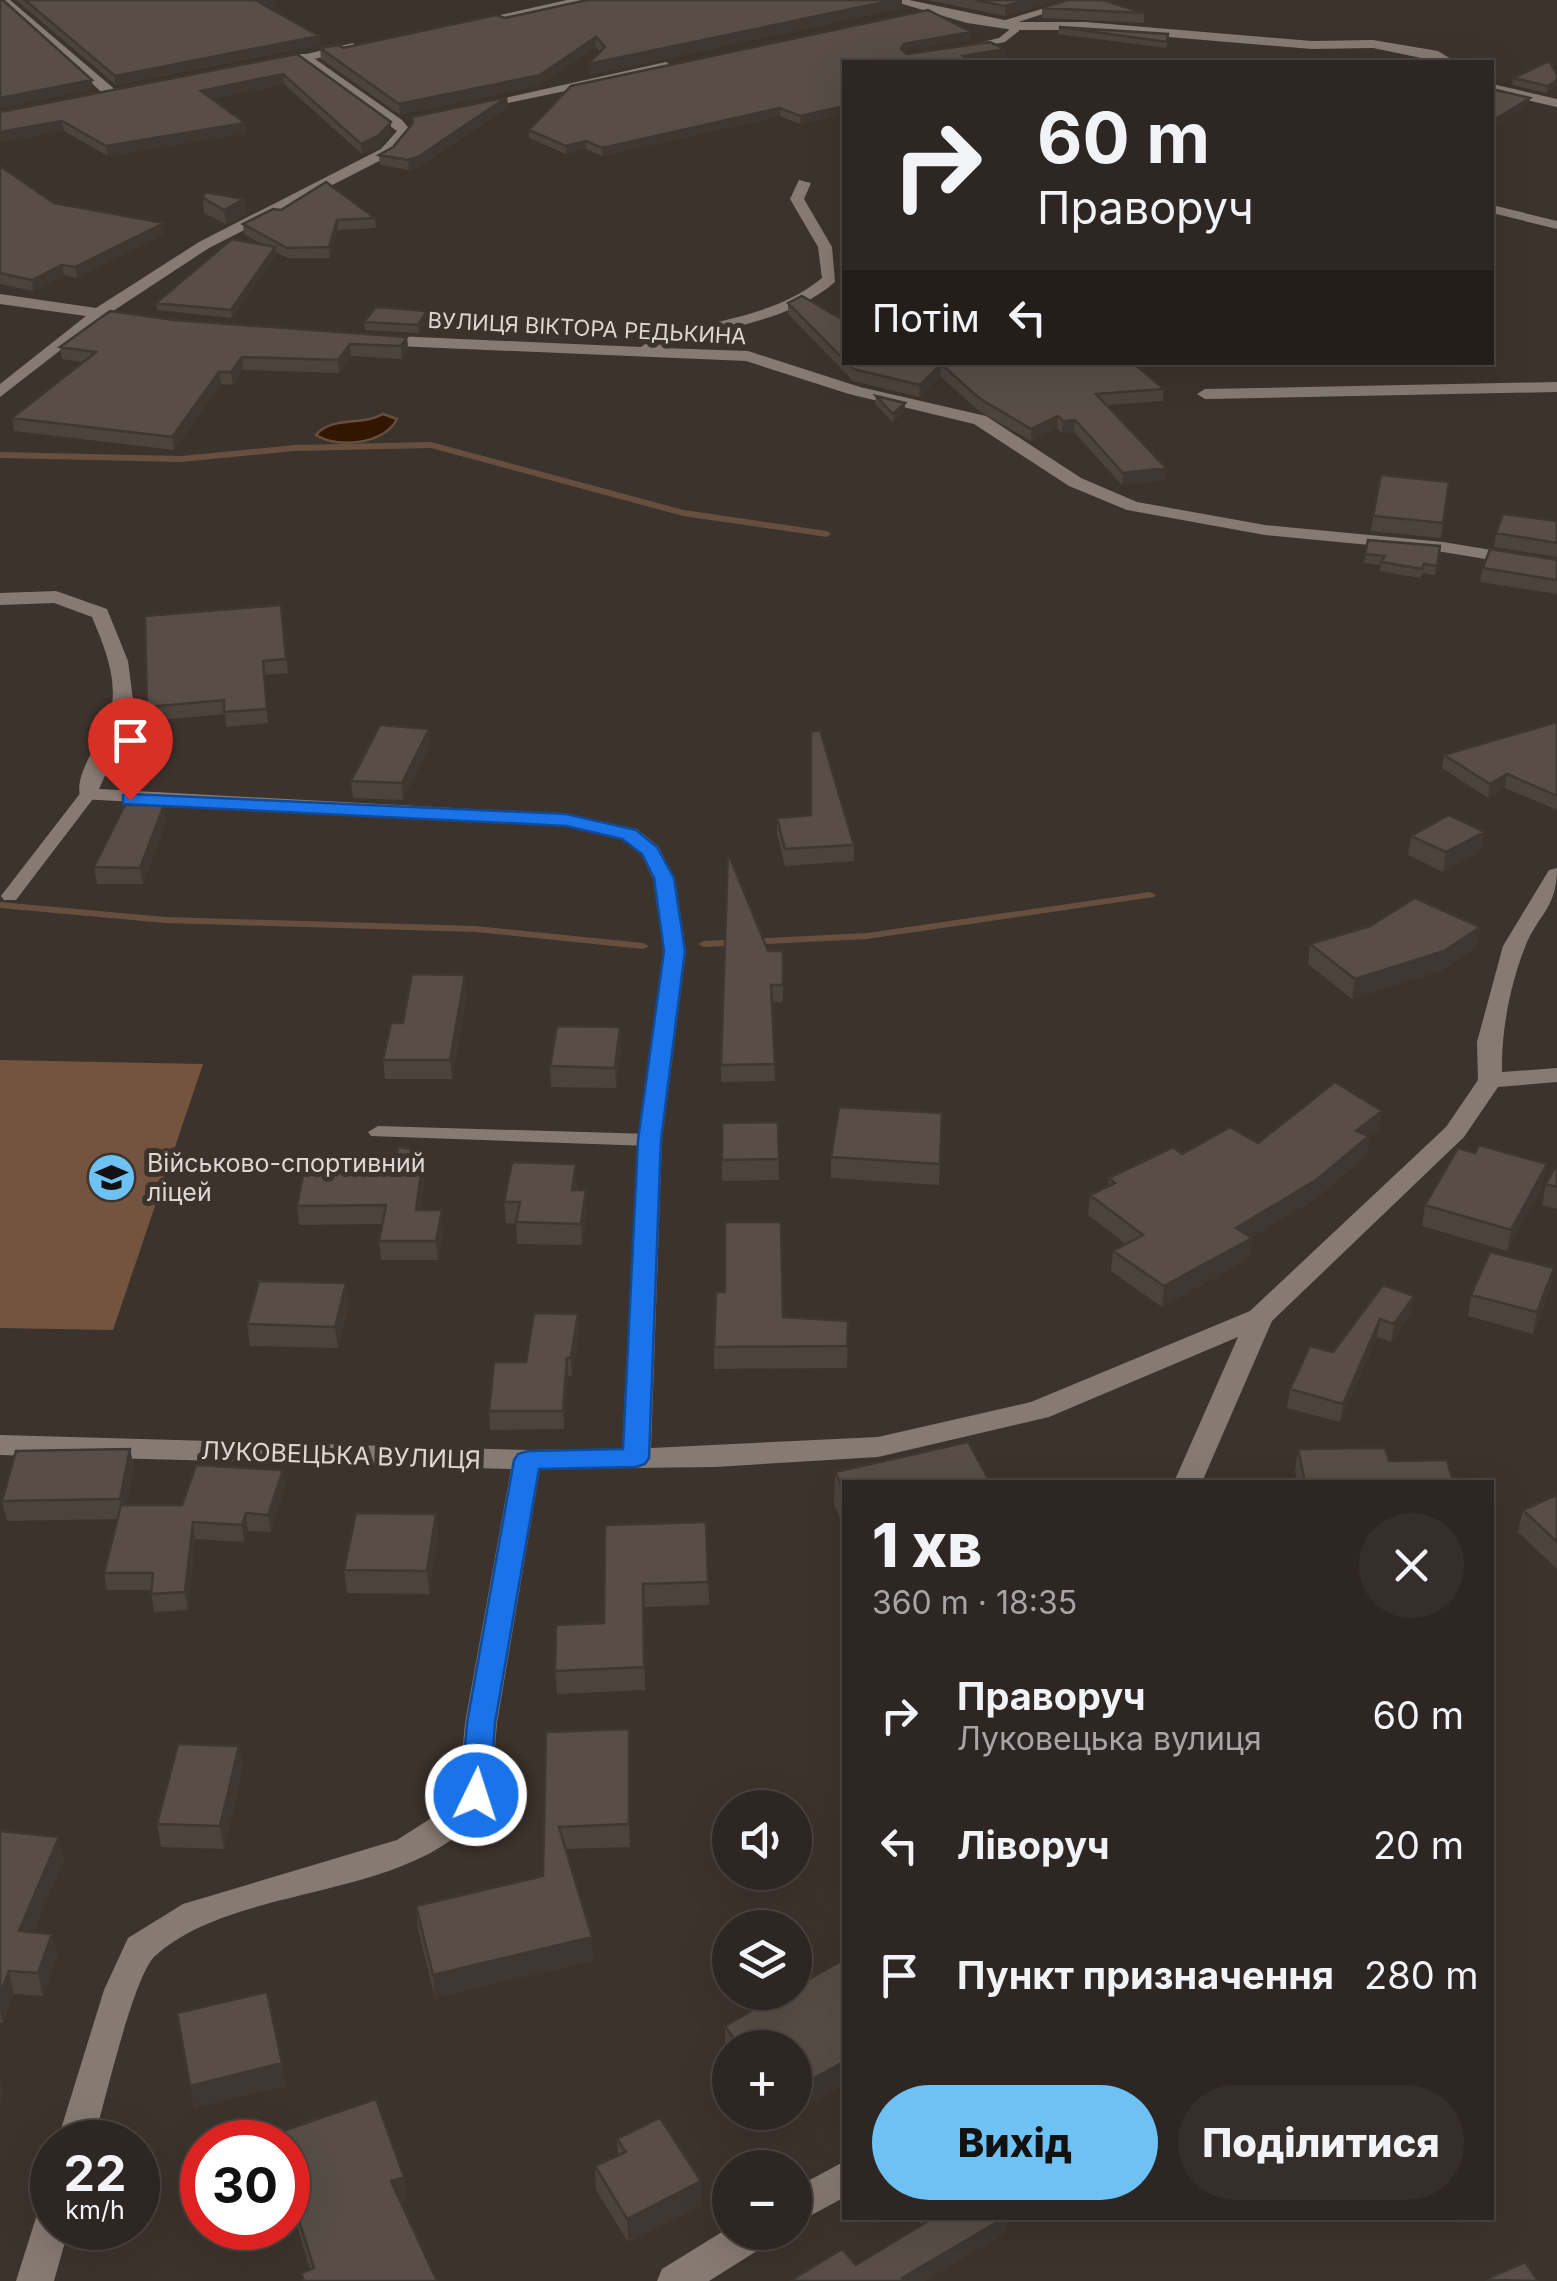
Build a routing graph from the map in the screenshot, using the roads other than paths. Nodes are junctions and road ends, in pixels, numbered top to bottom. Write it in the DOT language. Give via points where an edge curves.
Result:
graph roads {
  1 [pos="3,0"];
  2 [pos="584,0"];
  3 [pos="895,0"];
  4 [pos="1082,0"];
  5 [pos="930,10"];
  6 [pos="892,18"];
  7 [pos="1007,25"];
  8 [pos="459,26"];
  9 [pos="372,44"];
  10 [pos="950,49"];
  11 [pos="304,57"];
  12 [pos="1446,60"];
  13 [pos="688,62"];
  14 [pos="250,68"];
  15 [pos="1494,88"];
  16 [pos="130,91"];
  17 [pos="113,94"];
  18 [pos="94,98"];
  19 [pos="1557,103"];
  20 [pos="455,110"];
  21 [pos="416,119"];
  22 [pos="397,123"];
  23 [pos="804,183"];
  24 [pos="1494,209"];
  25 [pos="1557,225"];
  26 [pos="0,299"];
  27 [pos="98,313"];
  28 [pos="156,322"];
  29 [pos="345,338"];
  30 [pos="640,351"];
  31 [pos="1557,387"];
  32 [pos="0,392"];
  33 [pos="1206,394"];
  34 [pos="1557,566"];
  35 [pos="0,599"];
  36 [pos="88,795"];
  37 [pos="1557,875"];
  38 [pos="10,896"];
  39 [pos="1557,1075"];
  40 [pos="1490,1080"];
  41 [pos="378,1132"];
  42 [pos="650,1140"];
  43 [pos="1260,1317"];
  44 [pos="0,1445"];
  45 [pos="636,1458"];
  46 [pos="528,1460"];
  47 [pos="1189,1480"];
  48 [pos="81,2120"];
  49 [pos="842,2179"];
  50 [pos="812,2197"];
  51 [pos="44,2250"];
  52 [pos="726,2250"];
  53 [pos="35,2281"];
  54 [pos="676,2281"];
  1 -- 17 [label="street"];
  2 -- 8 [label="street"];
  3 -- 5 [label="street"];
  4 -- 7 [label="lane"];
  5 -- 6 [label="street"];
  5 -- 7 [label="street"];
  7 -- 10 [label="lane" via="1014,31 1002,40"];
  7 -- 12 [label="street" via="1373,44"];
  9 -- 11 [label="street"];
  11 -- 14 [label="street"];
  11 -- 22 [label="street"];
  13 -- 20 [label="street"];
  15 -- 19 [label="street"];
  16 -- 17 [label="street"];
  17 -- 18 [label="street"];
  21 -- 22 [label="street"];
  22 -- 27 [label="street" via="404,131 386,152 204,245"];
  23 -- 30 [label="street" via="796,199 830,260 830,280 796,303"];
  24 -- 25 [label="street"];
  26 -- 27 [label="street"];
  27 -- 28 [label="street"];
  27 -- 32 [label="street"];
  29 -- 30 [label="street, ВУЛИЦЯ ВІКТОРА РЕДЬКИНА"];
  30 -- 34 [label="street, ВУЛИЦЯ ВІКТОРА РЕДЬКИНА" via="748,356 980,420 1076,482 1133,506 1265,530 1444,546"];
  31 -- 33 [label="street"];
  35 -- 36 [label="street" via="56,597 100,612 119,659 121,712"];
  36 -- 38 [label="lane"];
  36 -- 42 [label="street" via="566,820 629,834 650,851 664,878 675,951"];
  37 -- 40 [label="street" via="1514,946 1489,1042"];
  39 -- 40 [label="street"];
  40 -- 43 [label="street" via="1454,1132"];
  41 -- 42 [label="lane"];
  42 -- 45 [label="street"];
  43 -- 45 [label="street, ЛУКОВЕЦЬКА ВУЛИЦЯ" via="1039,1410 878,1447"];
  43 -- 47 [label="street"];
  44 -- 46 [label="street, ЛУКОВЕЦЬКА ВУЛИЦЯ"];
  45 -- 46 [label="street, ЛУКОВЕЦЬКА ВУЛИЦЯ"];
  46 -- 48 [label="street" via="481,1723 476,1795 408,1850 195,1914 140,1948 120,1990"];
  49 -- 50 [label="street"];
  51 -- 53 [label="street"];
  52 -- 54 [label="street"];
}
